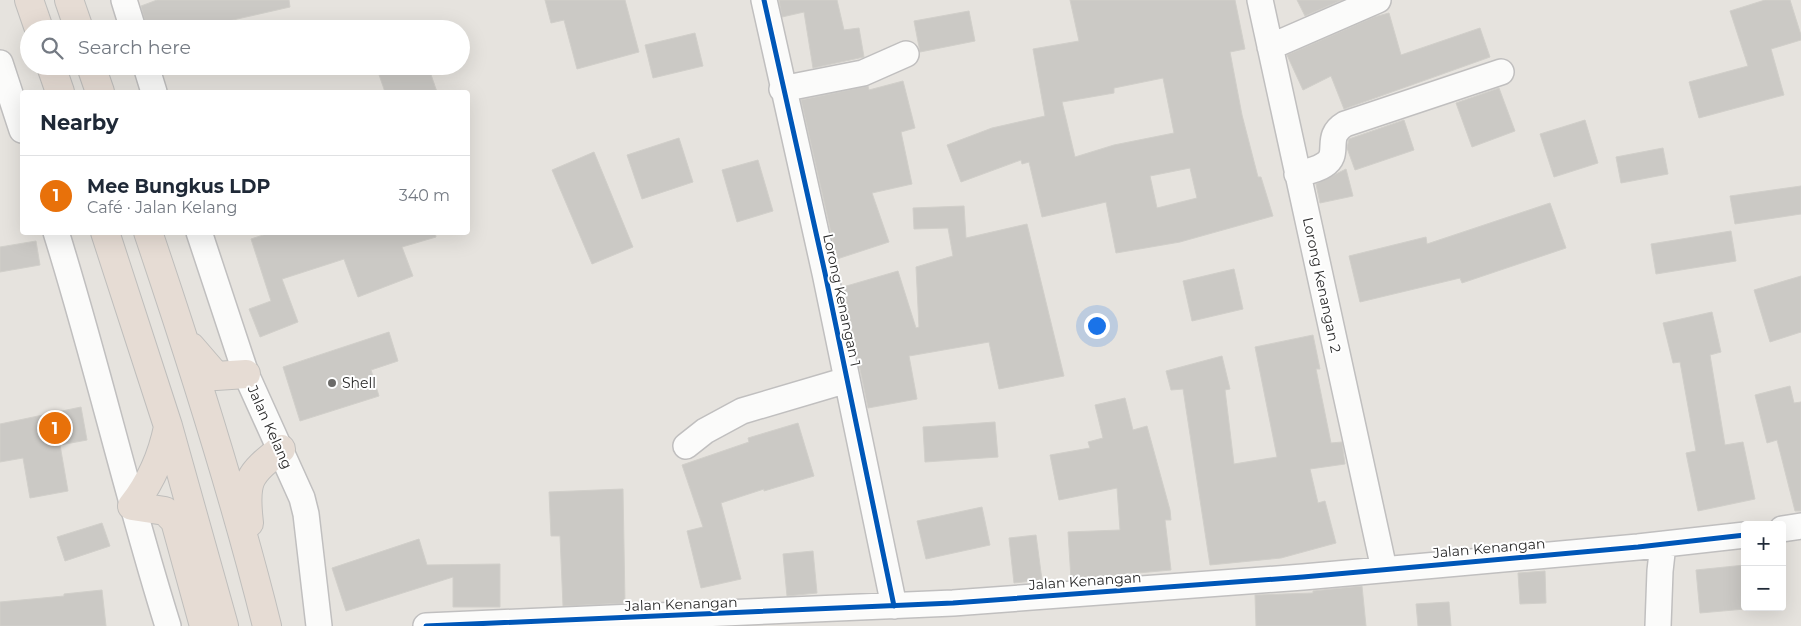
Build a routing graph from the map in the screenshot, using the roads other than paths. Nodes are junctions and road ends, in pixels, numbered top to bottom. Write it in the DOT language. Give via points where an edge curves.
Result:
graph roads {
  1 [pos="29,0"];
  2 [pos="69,0"];
  3 [pos="124,0"];
  4 [pos="764,0"];
  5 [pos="1260,0"];
  6 [pos="1378,0"];
  7 [pos="36,20"];
  8 [pos="76,20"];
  9 [pos="130,20"];
  10 [pos="1270,47"];
  11 [pos="906,54"];
  12 [pos="0,63"];
  13 [pos="1501,72"];
  14 [pos="54,75"];
  15 [pos="95,75"];
  16 [pos="149,75"];
  17 [pos="782,89"];
  18 [pos="59,90"];
  19 [pos="99,90"];
  20 [pos="153,90"];
  21 [pos="20,124"];
  22 [pos="1297,174"];
  23 [pos="57,235"];
  24 [pos="106,235"];
  25 [pos="149,235"];
  26 [pos="200,235"];
  27 [pos="184,338"];
  28 [pos="246,374"];
  29 [pos="847,380"];
  30 [pos="168,426"];
  31 [pos="686,446"];
  32 [pos="281,449"];
  33 [pos="132,506"];
  34 [pos="1801,526"];
  35 [pos="1786,528"];
  36 [pos="1741,535"];
  37 [pos="1663,544"];
  38 [pos="1384,570"];
  39 [pos="254,576"];
  40 [pos="894,606"];
  41 [pos="168,626"];
  42 [pos="204,626"];
  43 [pos="224,626"];
  44 [pos="267,626"];
  45 [pos="319,626"];
  46 [pos="426,626"];
  47 [pos="1658,626"];
  1 -- 7 [label="highway"];
  2 -- 8 [label="highway"];
  3 -- 9 [label="street"];
  4 -- 17 [label="street, Lorong Kenangan 1"];
  5 -- 10 [label="street, Lorong Kenangan 2"];
  6 -- 10 [label="street"];
  10 -- 22 [label="street, Lorong Kenangan 2"];
  11 -- 17 [label="street" via="863,73"];
  12 -- 21 [label="street"];
  13 -- 22 [label="street" via="1345,124 1333,135 1333,152 1325,165"];
  14 -- 18 [label="highway"];
  15 -- 19 [label="highway"];
  16 -- 20 [label="street"];
  17 -- 29 [label="street, Lorong Kenangan 1"];
  22 -- 38 [label="street, Lorong Kenangan 2"];
  23 -- 33 [label="street"];
  24 -- 30 [label="highway"];
  25 -- 27 [label="highway"];
  26 -- 28 [label="street, Jalan Kelang"];
  27 -- 28 [label="highway" via="216,376"];
  27 -- 39 [label="highway"];
  28 -- 32 [label="street, Jalan Kelang"];
  29 -- 31 [label="street" via="742,411"];
  29 -- 40 [label="street, Lorong Kenangan 1"];
  30 -- 33 [label="highway" via="162,454 145,490"];
  30 -- 43 [label="highway"];
  32 -- 39 [label="highway" via="257,468 245,492"];
  32 -- 45 [label="street, Jalan Kelang" via="306,514"];
  33 -- 41 [label="street"];
  33 -- 42 [label="highway" via="165,511 175,521"];
  34 -- 35 [label="street"];
  36 -- 37 [label="street, Jalan Kenangan"];
  37 -- 38 [label="street, Jalan Kenangan"];
  37 -- 47 [label="street"];
  38 -- 40 [label="street, Jalan Kenangan"];
  39 -- 44 [label="highway"];
  40 -- 46 [label="street, Jalan Kenangan"];
}
